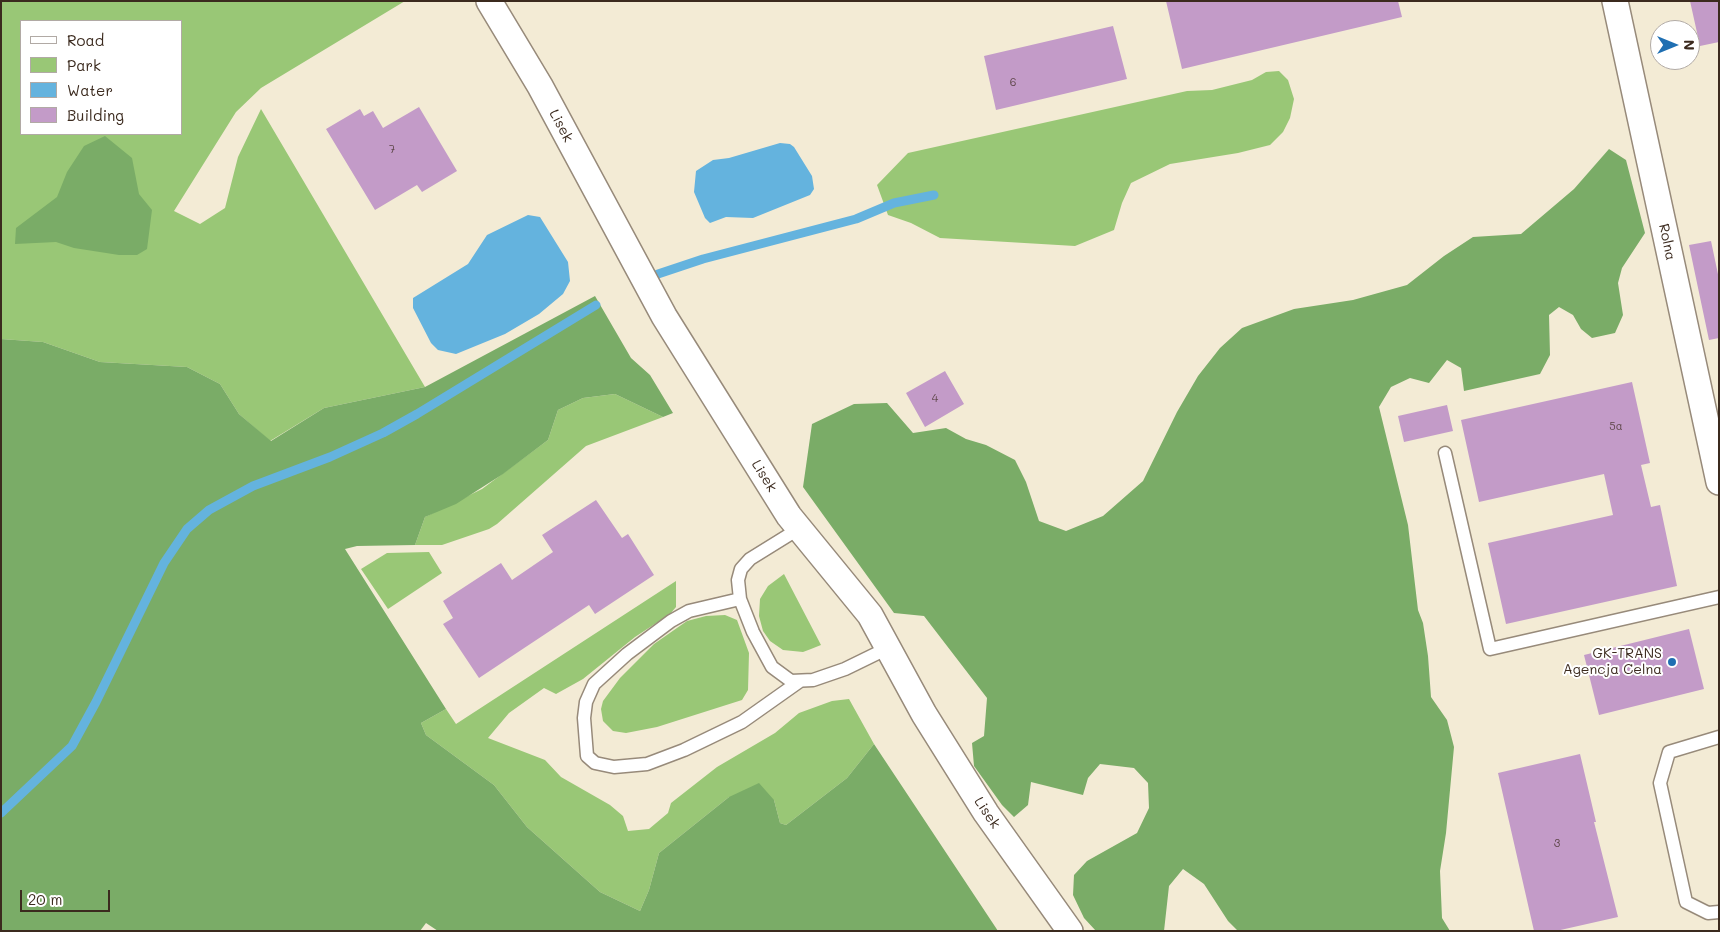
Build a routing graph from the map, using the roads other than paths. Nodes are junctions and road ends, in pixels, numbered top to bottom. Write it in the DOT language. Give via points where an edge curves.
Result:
graph roads {
  1 [pos="489,1"];
  2 [pos="1615,1"];
  3 [pos="1710,401"];
  4 [pos="1445,453"];
  5 [pos="1719,482"];
  6 [pos="800,528"];
  7 [pos="1719,597"];
  8 [pos="740,599"];
  9 [pos="888,648"];
  10 [pos="800,682"];
  11 [pos="1719,737"];
  12 [pos="1719,912"];
  13 [pos="1070,931"];
  1 -- 6 [label="street, Lisek" via="540,86 664,316 789,516"];
  2 -- 3 [label="street, Rolna"];
  3 -- 5 [label="street, Rolna"];
  4 -- 7 [label="lane" via="1490,649"];
  6 -- 8 [label="lane" via="750,559 741,569 738,580"];
  6 -- 9 [label="street, Lisek" via="870,615"];
  8 -- 10 [label="lane" via="772,667 791,681"];
  8 -- 10 [label="lane" via="689,611 671,621 626,654 594,684 586,702 584,718 587,756 596,763 614,767 647,764 742,722"];
  9 -- 10 [label="lane" via="837,672"];
  9 -- 13 [label="street, Lisek" via="924,714 986,813"];
  11 -- 12 [label="lane" via="1669,752 1660,783 1686,902 1708,913"];
}
